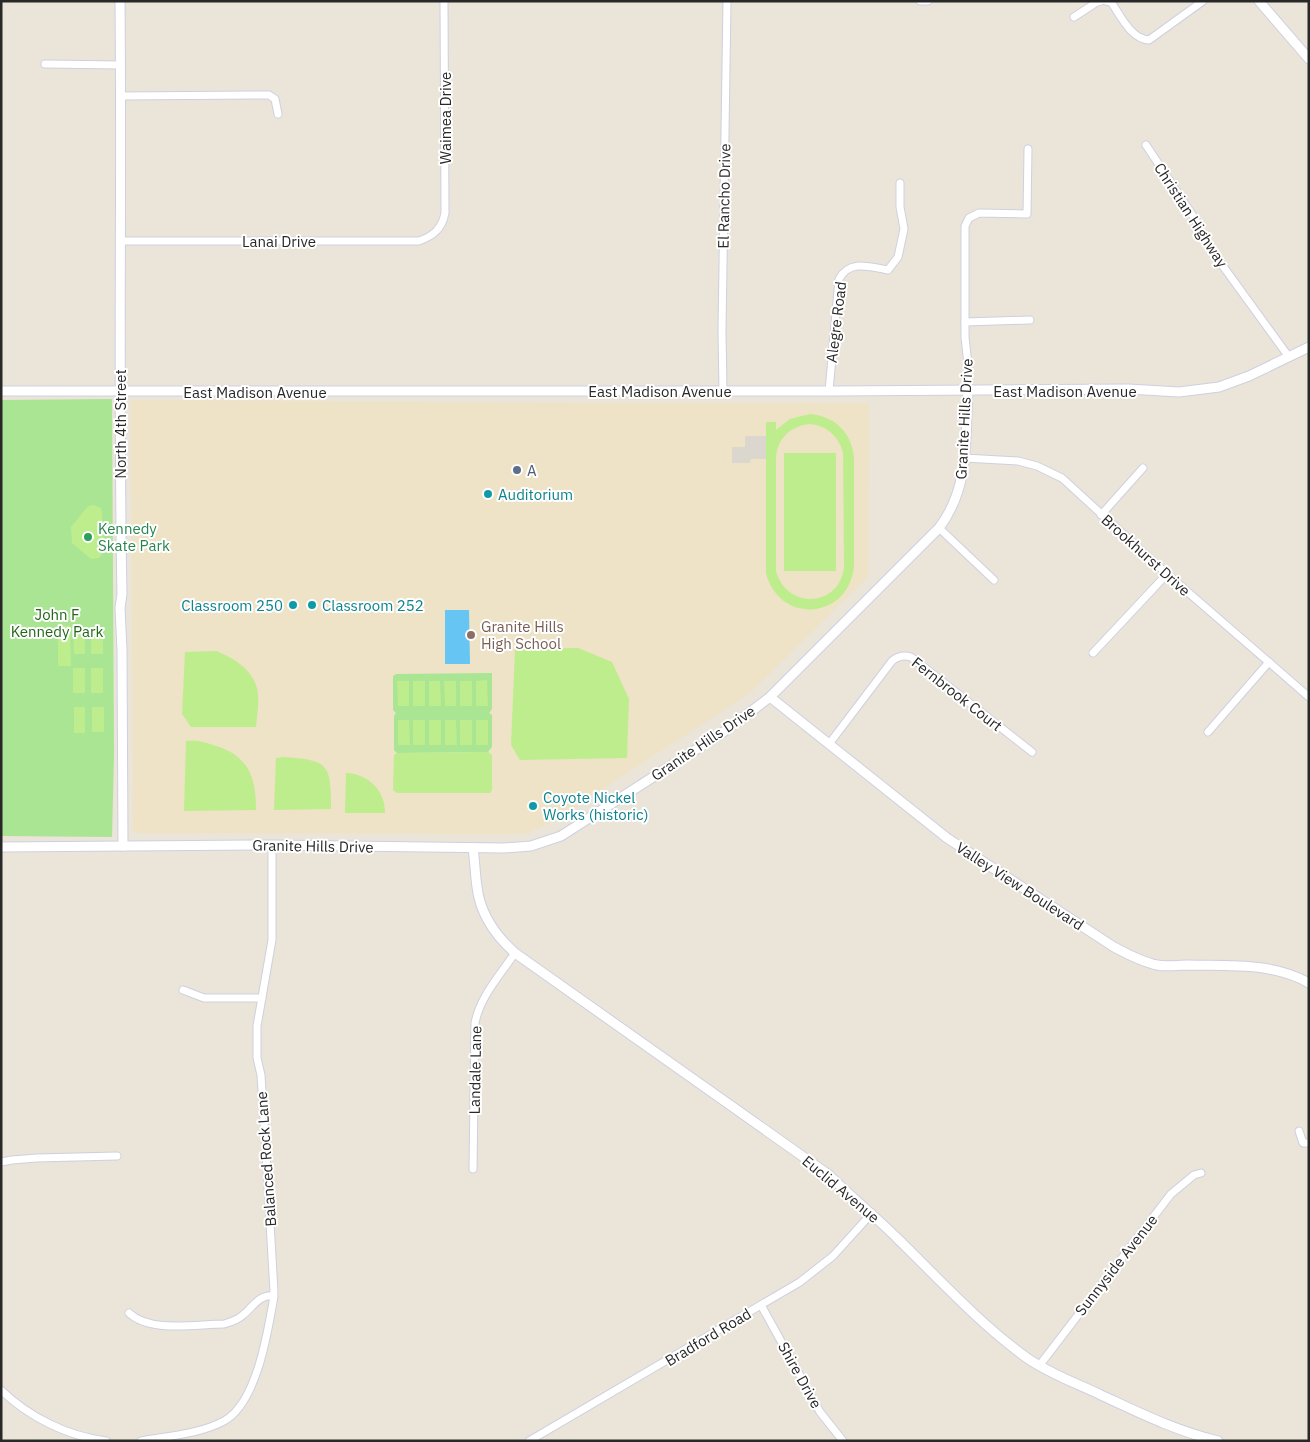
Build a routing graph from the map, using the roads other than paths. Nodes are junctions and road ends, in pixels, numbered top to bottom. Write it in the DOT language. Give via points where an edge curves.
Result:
graph roads {
  1 [pos="120,1"];
  2 [pos="444,1"];
  3 [pos="727,1"];
  4 [pos="920,1"];
  5 [pos="928,1"];
  6 [pos="1101,1"];
  7 [pos="1106,1"];
  8 [pos="1203,1"];
  9 [pos="1259,1"];
  10 [pos="1074,17"];
  11 [pos="1309,59"];
  12 [pos="45,64"];
  13 [pos="121,65"];
  14 [pos="120,96"];
  15 [pos="278,114"];
  16 [pos="1146,145"];
  17 [pos="1028,149"];
  18 [pos="900,183"];
  19 [pos="436,233"];
  20 [pos="120,241"];
  21 [pos="1030,320"];
  22 [pos="965,322"];
  23 [pos="1309,347"];
  24 [pos="1289,358"];
  25 [pos="1,391"];
  26 [pos="723,391"];
  27 [pos="828,391"];
  28 [pos="968,391"];
  29 [pos="120,392"];
  30 [pos="964,458"];
  31 [pos="1143,468"];
  32 [pos="1102,515"];
  33 [pos="939,528"];
  34 [pos="1167,574"];
  35 [pos="994,580"];
  36 [pos="1093,653"];
  37 [pos="1268,662"];
  38 [pos="770,696"];
  39 [pos="1309,697"];
  40 [pos="1208,732"];
  41 [pos="829,744"];
  42 [pos="1032,752"];
  43 [pos="272,845"];
  44 [pos="1,846"];
  45 [pos="123,846"];
  46 [pos="473,848"];
  47 [pos="515,953"];
  48 [pos="1309,982"];
  49 [pos="183,990"];
  50 [pos="262,998"];
  51 [pos="1299,1131"];
  52 [pos="1309,1143"];
  53 [pos="117,1156"];
  54 [pos="1,1162"];
  55 [pos="473,1169"];
  56 [pos="1200,1173"];
  57 [pos="872,1213"];
  58 [pos="274,1294"];
  59 [pos="761,1306"];
  60 [pos="129,1312"];
  61 [pos="1038,1366"];
  62 [pos="1,1390"];
  63 [pos="106,1441"];
  64 [pos="141,1441"];
  65 [pos="529,1441"];
  66 [pos="843,1441"];
  67 [pos="1218,1441"];
  1 -- 13 [label="street, North 4th Street"];
  2 -- 19 [label="street, Waimea Drive" via="445,213 444,222"];
  3 -- 26 [label="street, El Rancho Drive"];
  4 -- 5 [label="street"];
  6 -- 10 [label="street"];
  7 -- 8 [label="street" via="1111,2 1134,34 1150,40"];
  9 -- 11 [label="street"];
  12 -- 13 [label="street"];
  13 -- 14 [label="street, North 4th Street"];
  14 -- 15 [label="street" via="269,95 275,99"];
  14 -- 20 [label="street, North 4th Street"];
  16 -- 24 [label="street, Christian Highway" via="1200,225 1196,229"];
  17 -- 22 [label="street, Granite Hills Drive" via="1027,214 978,213 969,218 965,226"];
  18 -- 27 [label="street, Alegre Road" via="904,229 898,256 888,270 856,265 839,279"];
  19 -- 20 [label="street, Lanai Drive" via="419,241"];
  20 -- 29 [label="street, North 4th Street"];
  21 -- 22 [label="street"];
  22 -- 28 [label="street, Granite Hills Drive"];
  23 -- 24 [label="street, East Madison Avenue"];
  24 -- 28 [label="street, East Madison Avenue" via="1224,385 1179,392 1128,389"];
  25 -- 29 [label="street, East Madison Avenue"];
  26 -- 27 [label="street, East Madison Avenue"];
  26 -- 29 [label="street, East Madison Avenue"];
  27 -- 28 [label="street, East Madison Avenue"];
  28 -- 30 [label="street, Granite Hills Drive"];
  29 -- 45 [label="street, North 4th Street"];
  30 -- 32 [label="street, Brookhurst Drive" via="1007,459 1046,469 1062,478"];
  30 -- 33 [label="street, Granite Hills Drive" via="961,486 949,515"];
  31 -- 32 [label="street"];
  32 -- 34 [label="street, Brookhurst Drive"];
  33 -- 35 [label="street"];
  33 -- 38 [label="street, Granite Hills Drive"];
  34 -- 36 [label="street"];
  34 -- 37 [label="street, Brookhurst Drive"];
  37 -- 39 [label="street, Brookhurst Drive"];
  37 -- 40 [label="street"];
  38 -- 41 [label="street, Valley View Boulevard"];
  38 -- 46 [label="street, Granite Hills Drive" via="726,732 561,836 523,847"];
  41 -- 42 [label="street, Fernbrook Court" via="892,661 905,656 912,657"];
  41 -- 48 [label="street, Valley View Boulevard" via="948,838 1118,950 1157,965 1260,968 1287,973"];
  43 -- 45 [label="street, Granite Hills Drive"];
  43 -- 46 [label="street, Granite Hills Drive"];
  43 -- 50 [label="street, Balanced Rock Lane" via="272,940"];
  44 -- 45 [label="street, Granite Hills Drive"];
  46 -- 47 [label="street, Euclid Avenue" via="482,909 496,933"];
  47 -- 55 [label="street, Landale Lane" via="477,1012"];
  47 -- 57 [label="street, Euclid Avenue" via="828,1174"];
  49 -- 50 [label="street" via="204,998"];
  50 -- 58 [label="street, Balanced Rock Lane" via="257,1058 261,1075"];
  51 -- 52 [label="street" via="1303,1143"];
  53 -- 54 [label="street"];
  56 -- 61 [label="street, Sunnyside Avenue" via="1171,1194"];
  57 -- 59 [label="street, Bradford Road" via="833,1256 800,1282"];
  57 -- 61 [label="street, Euclid Avenue" via="970,1312"];
  58 -- 60 [label="street" via="263,1297 243,1316 224,1324 160,1325 140,1321"];
  58 -- 64 [label="street, Balanced Rock Lane" via="262,1356 250,1392 237,1412 207,1428"];
  59 -- 65 [label="street, Bradford Road"];
  59 -- 66 [label="street, Shire Drive" via="820,1412"];
  61 -- 67 [label="street, Euclid Avenue" via="1160,1422"];
  62 -- 63 [label="street" via="30,1413 58,1428"];
}
